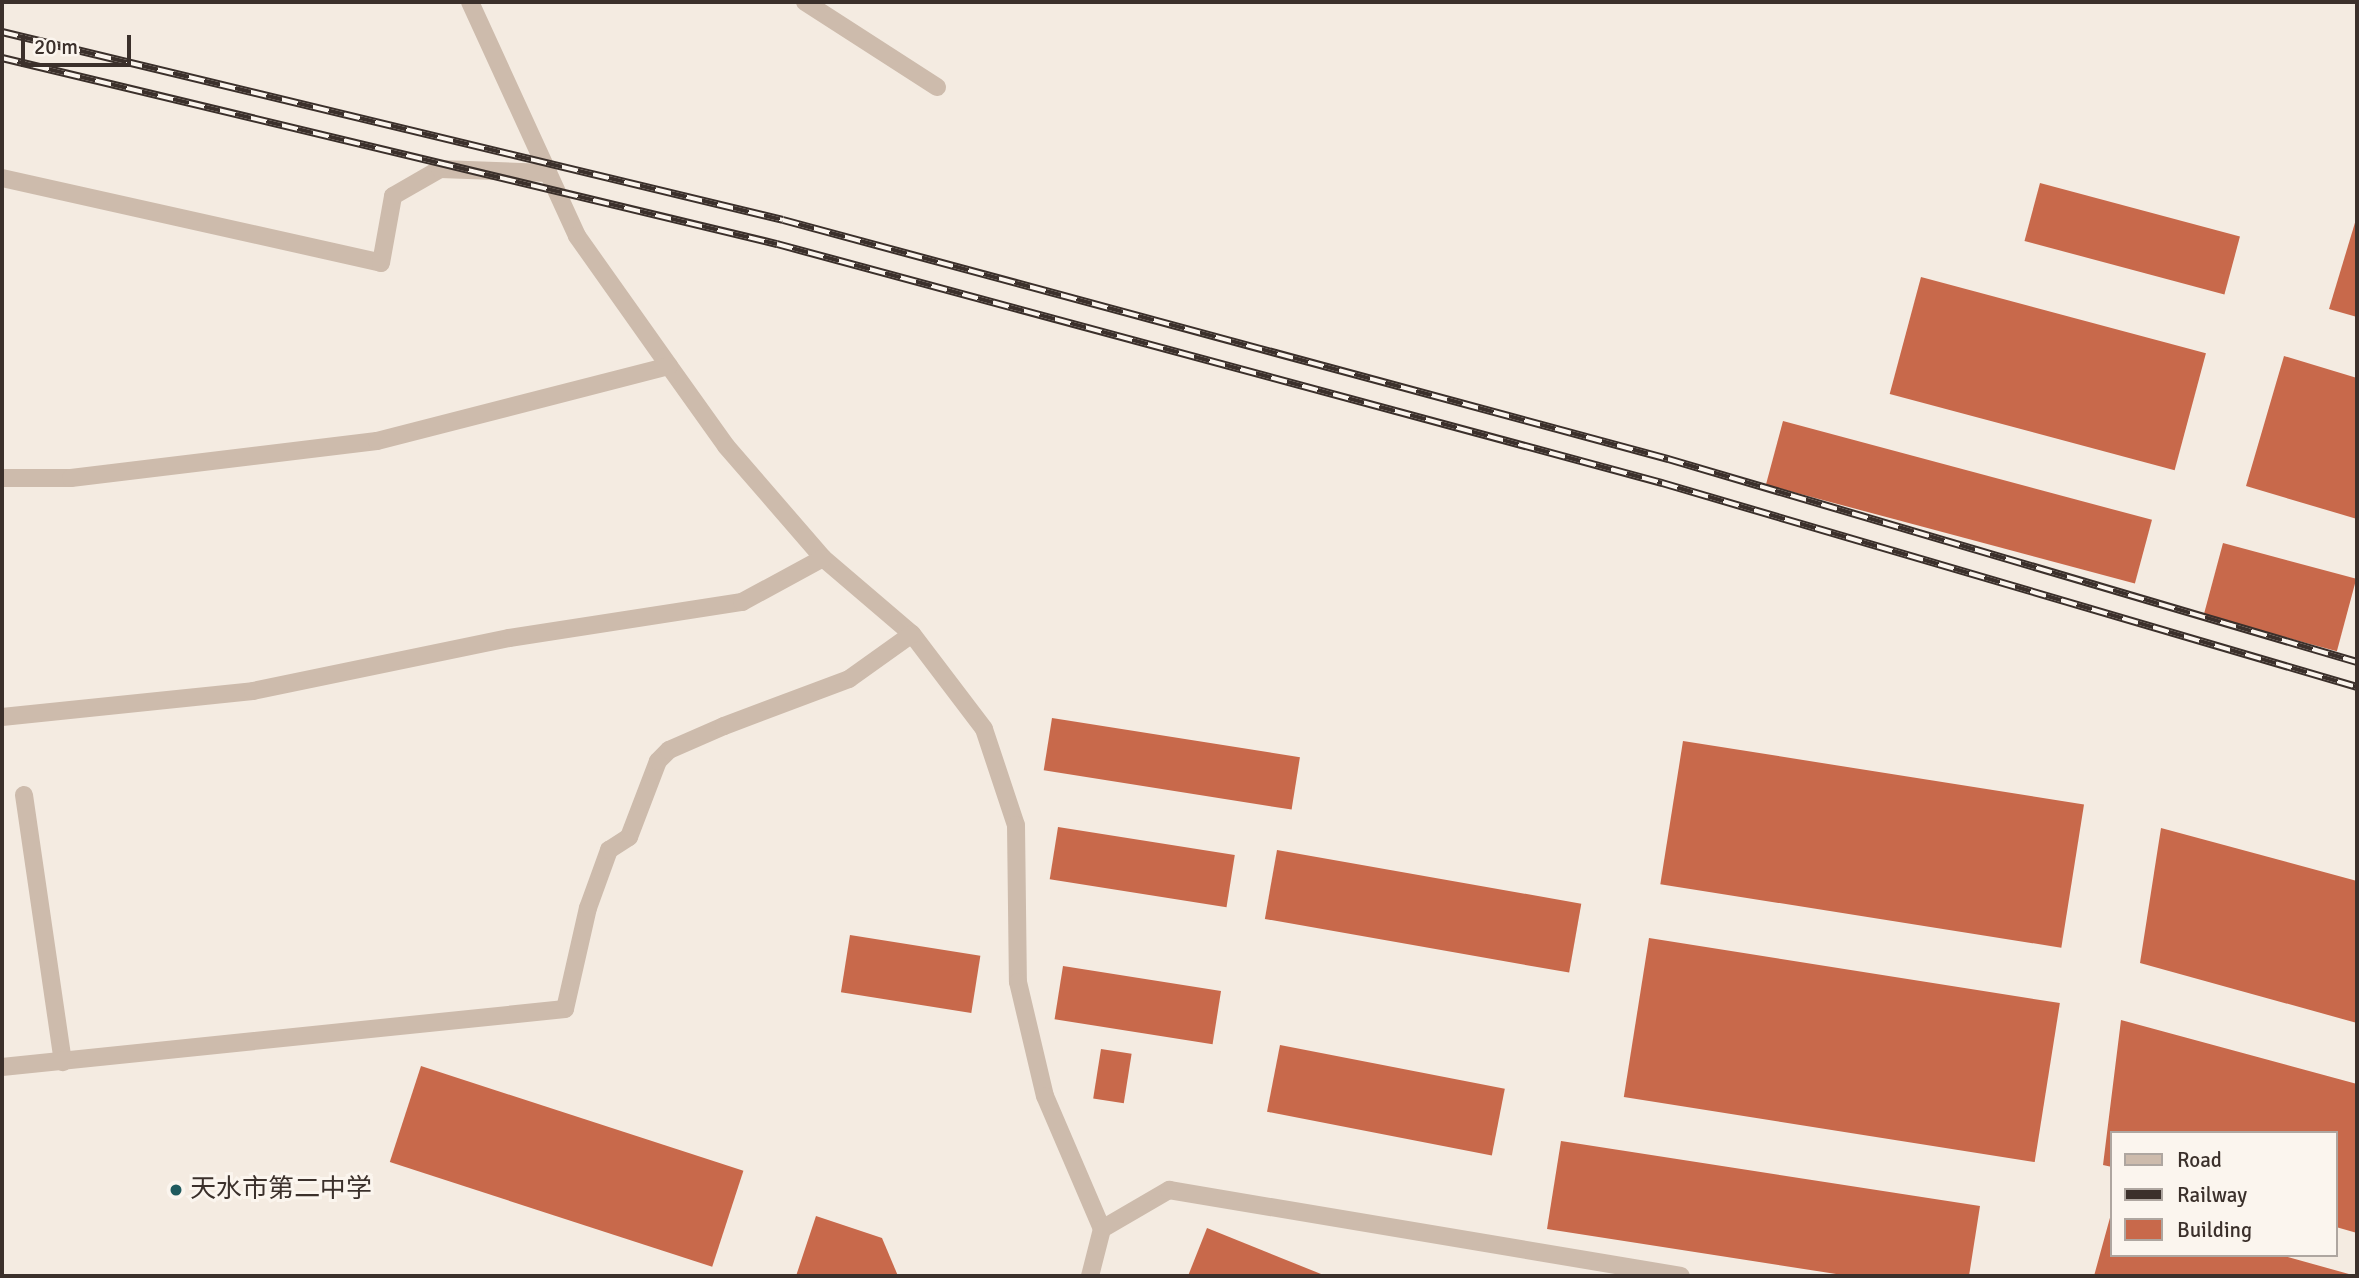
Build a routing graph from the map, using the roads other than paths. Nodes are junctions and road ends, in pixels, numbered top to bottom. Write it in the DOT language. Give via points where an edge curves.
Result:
graph roads {
  1 [pos="470,2"];
  2 [pos="805,2"];
  3 [pos="937,87"];
  4 [pos="548,173"];
  5 [pos="2,178"];
  6 [pos="669,366"];
  7 [pos="2,478"];
  8 [pos="823,558"];
  9 [pos="912,634"];
  10 [pos="2,717"];
  11 [pos="24,796"];
  12 [pos="63,1062"];
  13 [pos="2,1066"];
  14 [pos="1102,1229"];
  15 [pos="1090,1276"];
  16 [pos="1681,1276"];
  1 -- 4 [label="street"];
  2 -- 3 [label="street"];
  4 -- 5 [label="street" via="440,169 393,196 381,264"];
  4 -- 6 [label="street" via="577,236"];
  6 -- 7 [label="street" via="377,441 71,478"];
  6 -- 8 [label="street" via="726,446"];
  8 -- 9 [label="street"];
  8 -- 10 [label="street" via="741,602 509,638 253,691"];
  9 -- 12 [label="street" via="849,679 724,726 669,750 658,761 629,837 609,850 596,884 565,1009"];
  9 -- 14 [label="street" via="984,729 1012,813 1018,982 1045,1097"];
  11 -- 12 [label="street"];
  12 -- 13 [label="street"];
  14 -- 15 [label="street"];
  14 -- 16 [label="street" via="1169,1190"];
}
